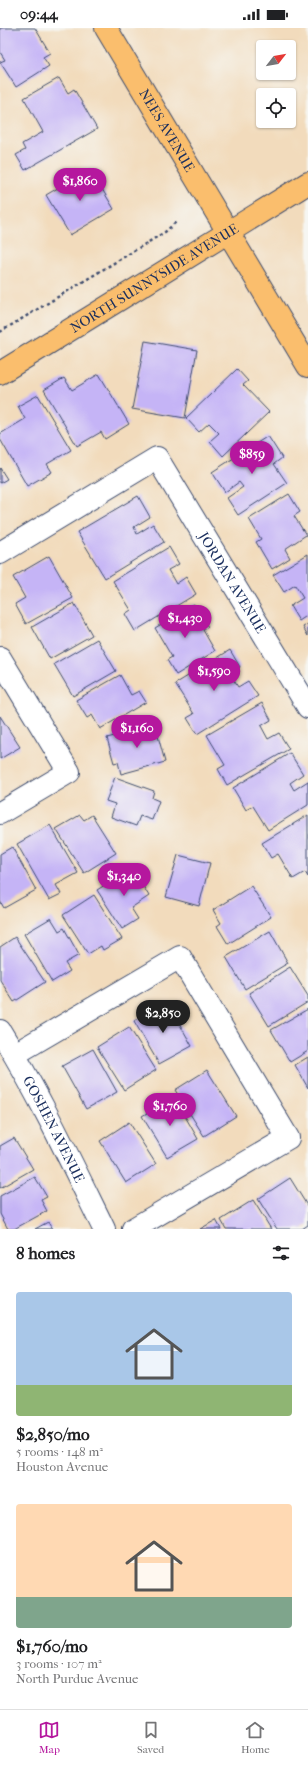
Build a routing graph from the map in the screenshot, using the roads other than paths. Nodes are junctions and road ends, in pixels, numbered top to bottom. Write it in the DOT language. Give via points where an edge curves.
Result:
graph roads {
  1 [pos="106,28"];
  2 [pos="308,183"];
  3 [pos="229,232"];
  4 [pos="308,366"];
  5 [pos="0,373"];
  6 [pos="0,553"];
  7 [pos="0,658"];
  8 [pos="308,707"];
  9 [pos="0,813"];
  10 [pos="0,1031"];
  11 [pos="14,1054"];
  12 [pos="104,1229"];
  13 [pos="133,1229"];
  1 -- 3 [label="main road, NEES AVENUE"];
  2 -- 3 [label="main road, NORTH SUNNYSIDE AVENUE"];
  3 -- 4 [label="main road, NEES AVENUE"];
  3 -- 5 [label="main road, NORTH SUNNYSIDE AVENUE"];
  6 -- 8 [label="street, JORDAN AVENUE" via="157,458"];
  7 -- 9 [label="street" via="69,772"];
  10 -- 11 [label="street, GOSHEN AVENUE"];
  11 -- 12 [label="street, GOSHEN AVENUE"];
  11 -- 13 [label="street" via="180,957 288,1138"];
}
